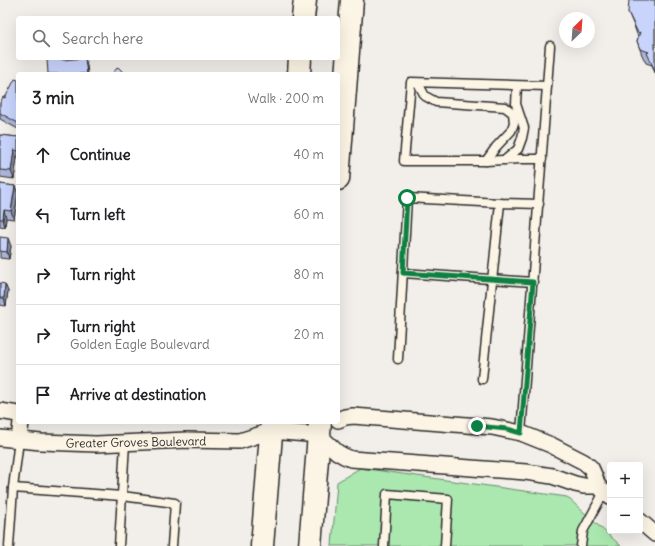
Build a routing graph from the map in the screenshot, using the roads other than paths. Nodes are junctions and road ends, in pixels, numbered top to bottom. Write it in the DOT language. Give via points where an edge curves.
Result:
graph roads {
  1 [pos="305,0"];
  2 [pos="352,0"];
  3 [pos="303,16"];
  4 [pos="550,46"];
  5 [pos="300,60"];
  6 [pos="299,72"];
  7 [pos="418,83"];
  8 [pos="517,86"];
  9 [pos="547,86"];
  10 [pos="340,153"];
  11 [pos="542,159"];
  12 [pos="505,160"];
  13 [pos="486,161"];
  14 [pos="500,203"];
  15 [pos="539,204"];
  16 [pos="403,273"];
  17 [pos="492,279"];
  18 [pos="533,282"];
  19 [pos="398,359"];
  20 [pos="482,378"];
  21 [pos="0,411"];
  22 [pos="16,414"];
  23 [pos="340,419"];
  24 [pos="21,424"];
  25 [pos="267,425"];
  26 [pos="324,426"];
  27 [pos="521,433"];
  28 [pos="0,438"];
  29 [pos="19,440"];
  30 [pos="125,443"];
  31 [pos="13,488"];
  32 [pos="604,491"];
  33 [pos="122,496"];
  34 [pos="643,524"];
  35 [pos="655,534"];
  36 [pos="9,546"];
  37 [pos="119,546"];
  38 [pos="172,546"];
  39 [pos="262,546"];
  40 [pos="310,546"];
  41 [pos="384,546"];
  42 [pos="445,546"];
  43 [pos="581,546"];
  1 -- 3 [label="highway"];
  2 -- 10 [label="highway"];
  4 -- 9 [label="lane"];
  5 -- 6 [label="highway"];
  7 -- 8 [label="lane"];
  7 -- 13 [label="lane" via="425,96 436,102 505,107 513,113 514,123 511,131"];
  7 -- 13 [label="lane" via="411,82 404,161"];
  8 -- 9 [label="lane"];
  8 -- 12 [label="lane" via="516,104 524,128 518,149"];
  9 -- 11 [label="lane"];
  11 -- 12 [label="lane"];
  11 -- 15 [label="lane"];
  12 -- 13 [label="lane"];
  14 -- 15 [label="lane"];
  14 -- 16 [label="lane" via="407,198"];
  14 -- 17 [label="lane"];
  15 -- 18 [label="lane"];
  16 -- 17 [label="lane"];
  16 -- 19 [label="lane"];
  17 -- 18 [label="lane"];
  17 -- 20 [label="lane"];
  18 -- 27 [label="lane"];
  21 -- 22 [label="street"];
  23 -- 27 [label="street" via="353,416 492,427"];
  24 -- 29 [label="street"];
  25 -- 26 [label="street, Greater Groves Boulevard"];
  25 -- 30 [label="street, Greater Groves Boulevard" via="240,441"];
  25 -- 39 [label="highway"];
  26 -- 32 [label="street" via="337,452 352,459 526,472 552,476"];
  26 -- 40 [label="highway"];
  27 -- 32 [label="street" via="552,445 584,462 591,468"];
  28 -- 29 [label="street, Greater Groves Boulevard"];
  29 -- 30 [label="street, Greater Groves Boulevard" via="76,444"];
  29 -- 31 [label="lane"];
  30 -- 33 [label="lane"];
  31 -- 33 [label="lane"];
  31 -- 36 [label="lane"];
  32 -- 43 [label="lane" via="583,531"];
  33 -- 37 [label="lane"];
  33 -- 38 [label="lane" via="175,503"];
  34 -- 35 [label="street"];
  41 -- 42 [label="lane" via="387,494 448,499"];
}
